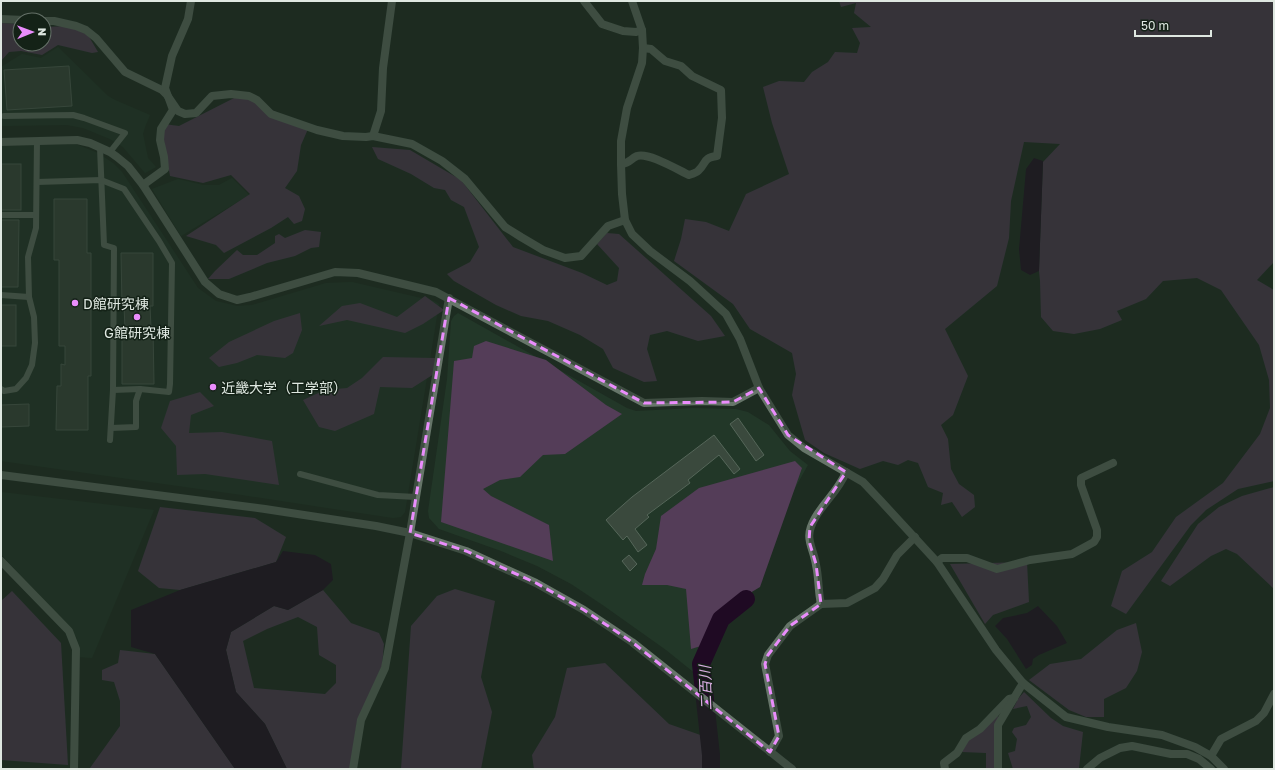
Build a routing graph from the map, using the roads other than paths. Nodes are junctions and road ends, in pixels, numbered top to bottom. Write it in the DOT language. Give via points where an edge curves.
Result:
graph roads {
  1 [pos="191,1"];
  2 [pos="392,1"];
  3 [pos="584,1"];
  4 [pos="632,1"];
  5 [pos="1,19"];
  6 [pos="12,19"];
  7 [pos="52,21"];
  8 [pos="642,30"];
  9 [pos="643,48"];
  10 [pos="167,95"];
  11 [pos="4,116"];
  12 [pos="374,136"];
  13 [pos="37,141"];
  14 [pos="1,142"];
  15 [pos="100,148"];
  16 [pos="110,152"];
  17 [pos="621,164"];
  18 [pos="101,180"];
  19 [pos="37,182"];
  20 [pos="143,185"];
  21 [pos="1,215"];
  22 [pos="36,215"];
  23 [pos="625,220"];
  24 [pos="1,295"];
  25 [pos="29,297"];
  26 [pos="449,298"];
  27 [pos="759,388"];
  28 [pos="1,389"];
  29 [pos="140,389"];
  30 [pos="113,390"];
  31 [pos="111,428"];
  32 [pos="110,440"];
  33 [pos="1114,463"];
  34 [pos="846,472"];
  35 [pos="300,474"];
  36 [pos="1,475"];
  37 [pos="416,497"];
  38 [pos="410,533"];
  39 [pos="915,537"];
  40 [pos="1,561"];
  41 [pos="937,562"];
  42 [pos="821,604"];
  43 [pos="1023,683"];
  44 [pos="1274,694"];
  45 [pos="1014,698"];
  46 [pos="770,752"];
  47 [pos="1211,756"];
  48 [pos="74,769"];
  49 [pos="353,769"];
  50 [pos="792,769"];
  51 [pos="945,769"];
  52 [pos="998,769"];
  53 [pos="1088,769"];
  54 [pos="1211,769"];
  55 [pos="1224,769"];
  1 -- 10 [label="street" via="188,19 172,56 165,88"];
  2 -- 12 [label="street" via="383,68 381,111"];
  3 -- 8 [label="street" via="602,24 623,31"];
  4 -- 8 [label="street"];
  5 -- 6 [label="street"];
  7 -- 10 [label="street" via="86,30 125,72"];
  8 -- 9 [label="street"];
  9 -- 17 [label="street" via="642,63 627,108 621,141"];
  9 -- 17 [label="street" via="651,49 665,61 681,66 692,76 721,90 722,118 717,156 709,157 698,172 689,175 648,156 637,156 628,163"];
  10 -- 12 [label="street" via="178,111 185,114 196,113 212,96 231,94 253,98 270,114 317,130 343,136"];
  10 -- 20 [label="street" via="173,110 161,129 160,140 165,169"];
  11 -- 16 [label="lane" via="74,115 84,118 124,133"];
  12 -- 23 [label="street" via="412,144 442,161 465,179 505,227 543,250 565,258 581,256 608,226"];
  13 -- 14 [label="street"];
  13 -- 15 [label="street" via="77,140"];
  13 -- 19 [label="lane"];
  15 -- 16 [label="street"];
  15 -- 18 [label="lane"];
  16 -- 20 [label="street" via="128,166"];
  17 -- 23 [label="street"];
  18 -- 19 [label="lane"];
  18 -- 29 [label="lane" via="124,189 172,263 169,392"];
  18 -- 30 [label="lane" via="104,245 114,248"];
  19 -- 22 [label="lane"];
  20 -- 26 [label="street" via="205,282 218,294 237,300 335,272 347,272 436,292"];
  21 -- 22 [label="lane"];
  22 -- 25 [label="lane" via="36,228 28,257"];
  23 -- 27 [label="street" via="632,234 650,251 690,281 726,314 740,339"];
  24 -- 25 [label="lane"];
  25 -- 28 [label="lane" via="34,317 35,343 32,365 16,390"];
  26 -- 27 [label="street" via="644,403 733,402"];
  26 -- 37 [label="street"];
  27 -- 34 [label="street" via="788,435 804,448"];
  29 -- 30 [label="lane"];
  29 -- 31 [label="lane" via="136,401 136,427"];
  30 -- 31 [label="lane"];
  31 -- 32 [label="lane"];
  33 -- 41 [label="street" via="1081,478 1081,485 1097,530 1094,542 1082,550 997,569 967,558 942,558"];
  34 -- 39 [label="street" via="862,482"];
  34 -- 42 [label="street" via="842,482 810,527 809,541 816,564"];
  35 -- 37 [label="lane" via="378,495"];
  36 -- 38 [label="street" via="265,509"];
  37 -- 38 [label="street"];
  38 -- 46 [label="street" via="466,551 536,583 584,610 632,642"];
  38 -- 49 [label="street" via="385,668 361,720"];
  39 -- 41 [label="street"];
  39 -- 42 [label="street" via="897,555 883,580 875,588 847,603"];
  40 -- 48 [label="street" via="69,631 76,648"];
  41 -- 43 [label="street" via="996,650"];
  42 -- 46 [label="street" via="790,626 768,655 765,664 780,736"];
  43 -- 45 [label="street"];
  43 -- 47 [label="street" via="1066,717 1108,727 1162,735"];
  44 -- 47 [label="street" via="1264,713 1256,721 1221,738"];
  45 -- 51 [label="street" via="1009,698 980,729 966,738 957,753 944,763"];
  45 -- 52 [label="street" via="998,725"];
  46 -- 50 [label="street"];
  47 -- 55 [label="street"];
  53 -- 54 [label="street" via="1100,758 1120,748 1132,746 1171,754 1187,754 1199,759"];
}
